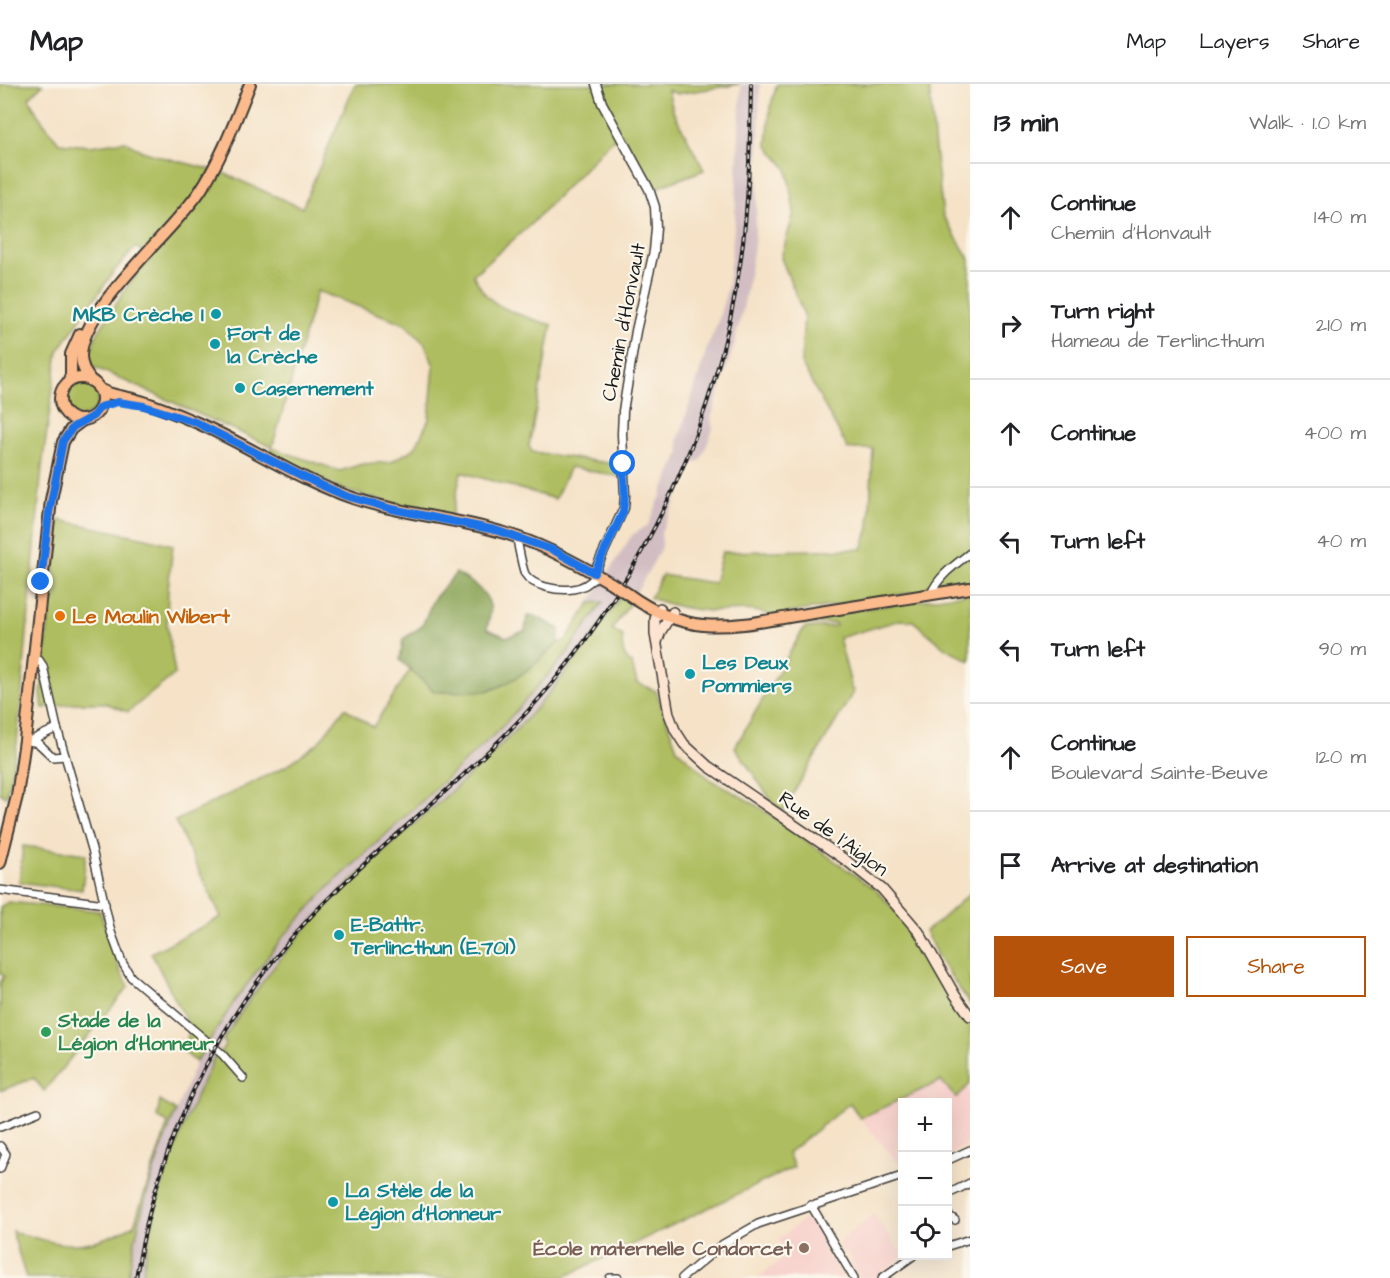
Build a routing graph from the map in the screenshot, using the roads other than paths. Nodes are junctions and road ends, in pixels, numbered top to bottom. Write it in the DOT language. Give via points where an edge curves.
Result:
graph roads {
  1 [pos="250,84"];
  2 [pos="596,84"];
  3 [pos="162,236"];
  4 [pos="68,382"];
  5 [pos="95,384"];
  6 [pos="100,407"];
  7 [pos="63,410"];
  8 [pos="183,417"];
  9 [pos="83,420"];
  10 [pos="55,483"];
  11 [pos="517,537"];
  12 [pos="970,553"];
  13 [pos="596,574"];
  14 [pos="970,588"];
  15 [pos="931,594"];
  16 [pos="659,610"];
  17 [pos="672,614"];
  18 [pos="657,642"];
  19 [pos="34,658"];
  20 [pos="57,728"];
  21 [pos="28,740"];
  22 [pos="65,756"];
  23 [pos="22,761"];
  24 [pos="0,842"];
  25 [pos="0,863"];
  26 [pos="0,890"];
  27 [pos="105,904"];
  28 [pos="970,1016"];
  29 [pos="243,1078"];
  30 [pos="38,1112"];
  31 [pos="0,1127"];
  32 [pos="0,1146"];
  33 [pos="970,1150"];
  34 [pos="952,1158"];
  35 [pos="0,1169"];
  36 [pos="898,1178"];
  37 [pos="970,1183"];
  38 [pos="952,1192"];
  39 [pos="811,1205"];
  40 [pos="952,1218"];
  41 [pos="955,1220"];
  42 [pos="970,1239"];
  43 [pos="952,1245"];
  44 [pos="907,1260"];
  45 [pos="610,1278"];
  46 [pos="618,1278"];
  47 [pos="683,1278"];
  48 [pos="854,1278"];
  49 [pos="882,1278"];
  1 -- 3 [label="main road" via="209,177"];
  2 -- 13 [label="street, Chemin d'Honvault" via="606,111 647,184 657,228 623,411 624,508"];
  3 -- 4 [label="main road" via="118,276 98,304 72,351"];
  3 -- 5 [label="main road" via="107,299 86,337 81,360"];
  4 -- 5 [label="main road" via="80,378"];
  4 -- 7 [label="main road" via="60,395"];
  5 -- 6 [label="main road" via="101,396"];
  5 -- 8 [label="main road" via="106,392"];
  6 -- 8 [label="main road" via="126,402"];
  6 -- 9 [label="main road"];
  7 -- 9 [label="main road"];
  7 -- 10 [label="main road"];
  8 -- 11 [label="main road" via="346,496"];
  9 -- 10 [label="main road" via="63,441"];
  10 -- 19 [label="main road"];
  11 -- 13 [label="main road" via="553,550"];
  11 -- 13 [label="street" via="524,572 536,584 573,589"];
  12 -- 15 [label="street" via="943,576"];
  13 -- 16 [label="main road, bridge"];
  14 -- 15 [label="main road"];
  15 -- 17 [label="main road" via="758,621 716,621"];
  16 -- 17 [label="main road"];
  16 -- 18 [label="main road, Rue de l'Aiglon" via="654,624"];
  17 -- 18 [label="main road"];
  18 -- 28 [label="main road, Rue de l'Aiglon" via="669,714 684,744 696,757 856,867 893,900 919,932"];
  19 -- 20 [label="street" via="43,666"];
  19 -- 21 [label="main road"];
  20 -- 21 [label="street"];
  20 -- 22 [label="street"];
  21 -- 22 [label="street" via="40,744 53,757"];
  21 -- 23 [label="main road"];
  22 -- 27 [label="street"];
  23 -- 24 [label="main road"];
  23 -- 25 [label="main road"];
  26 -- 27 [label="street"];
  27 -- 29 [label="street" via="117,950 129,974 222,1054"];
  30 -- 31 [label="street"];
  32 -- 35 [label="street" via="6,1154"];
  33 -- 34 [label="street"];
  36 -- 39 [label="street"];
  37 -- 38 [label="street"];
  39 -- 47 [label="street" via="744,1231"];
  39 -- 48 [label="street"];
  40 -- 41 [label="street"];
  42 -- 43 [label="street"];
  44 -- 49 [label="street"];
  45 -- 46 [label="street"];
}
